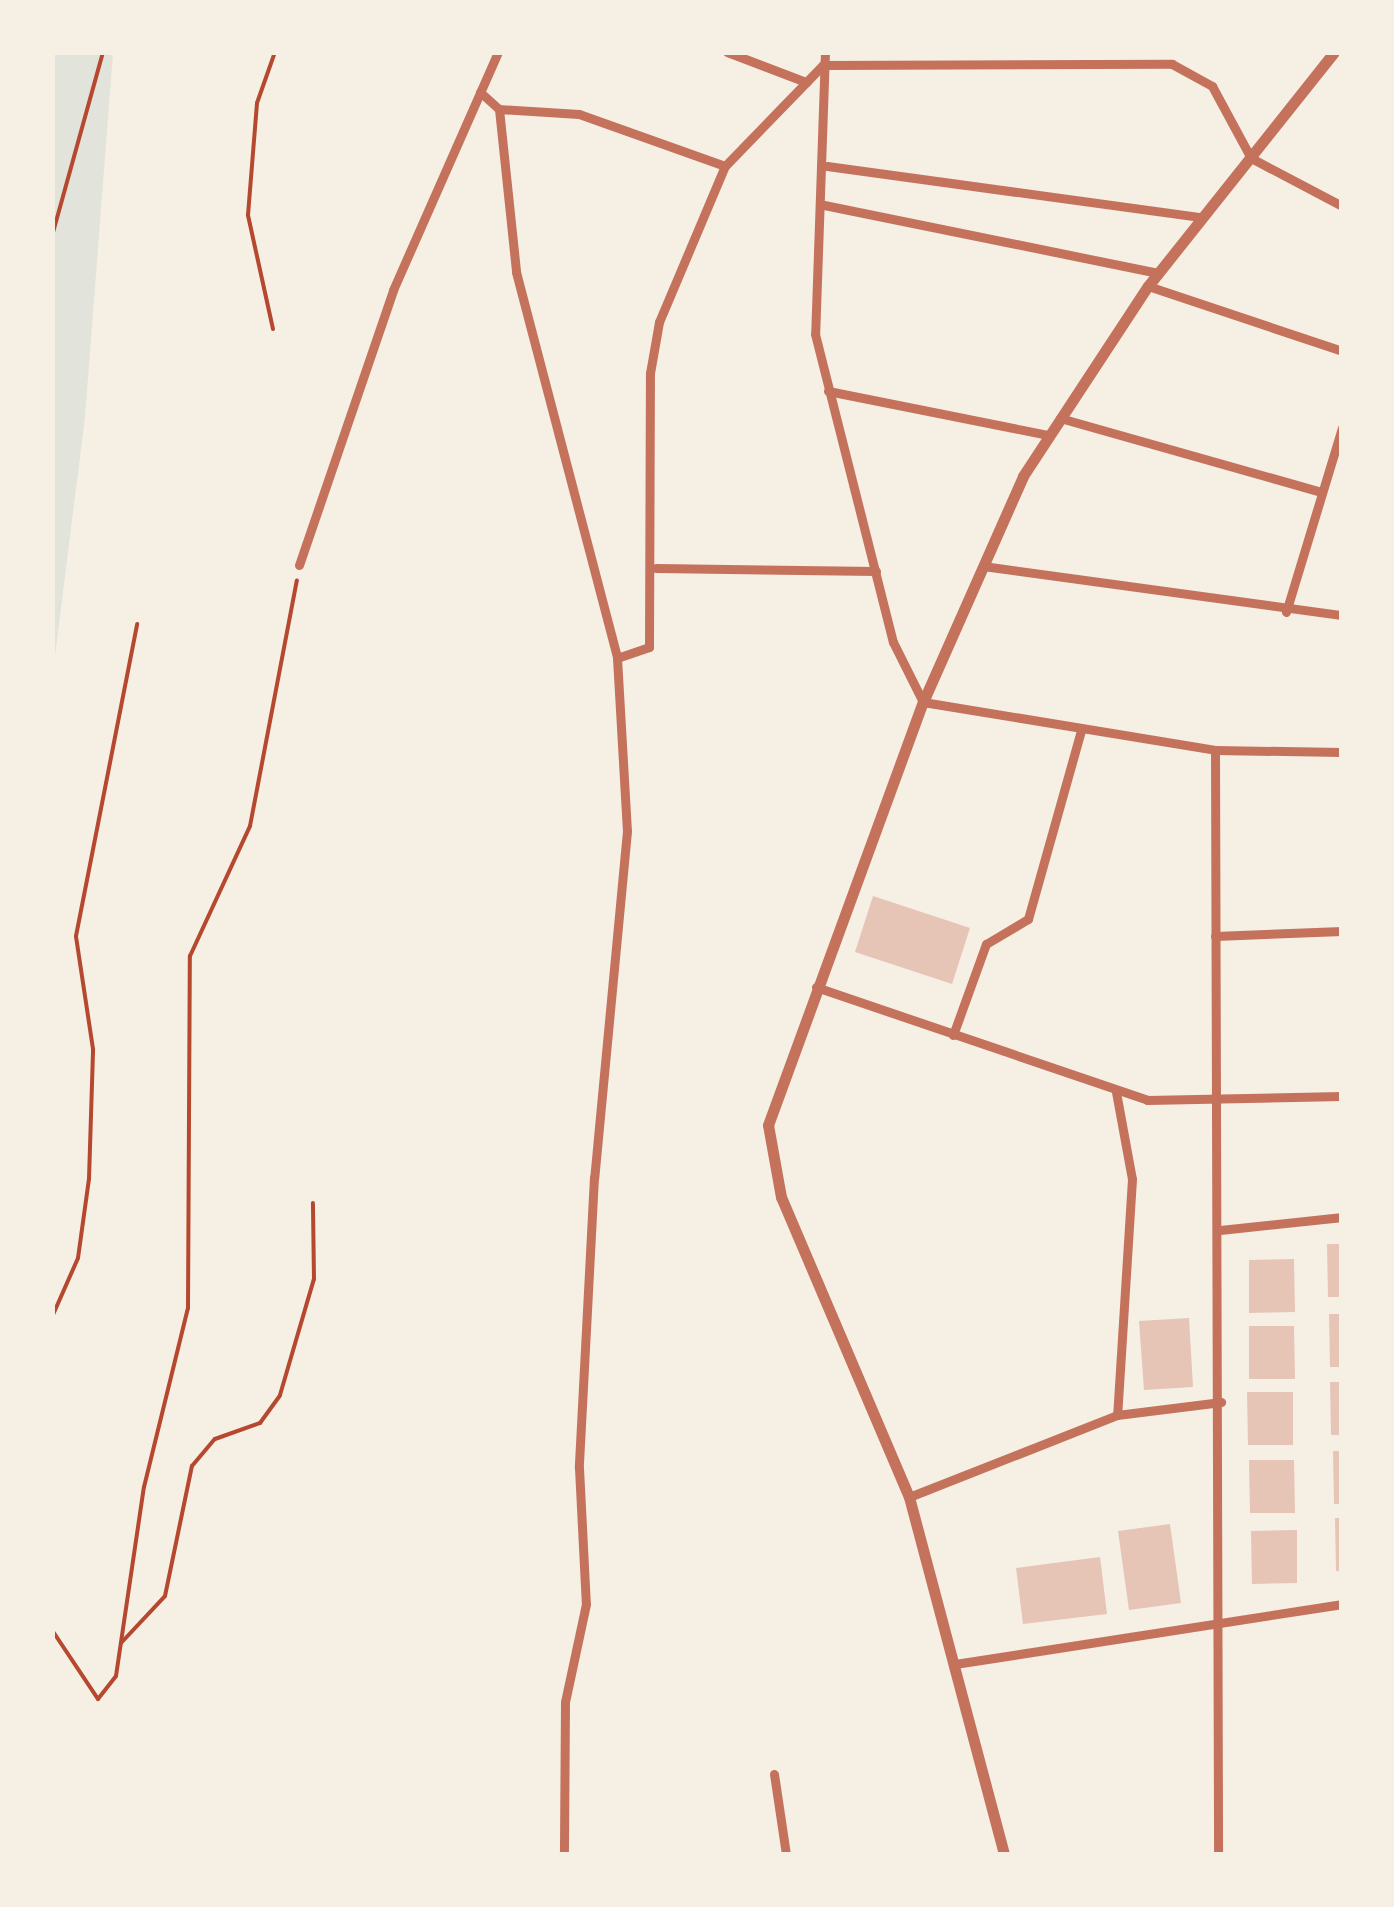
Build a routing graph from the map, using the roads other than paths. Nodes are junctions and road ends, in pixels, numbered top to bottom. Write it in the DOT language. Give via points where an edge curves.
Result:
graph roads {
  1 [pos="498,52"];
  2 [pos="727,52"];
  3 [pos="824,52"];
  4 [pos="1334,52"];
  5 [pos="823,65"];
  6 [pos="806,82"];
  7 [pos="480,92"];
  8 [pos="499,108"];
  9 [pos="1251,158"];
  10 [pos="725,166"];
  11 [pos="826,166"];
  12 [pos="824,205"];
  13 [pos="1342,206"];
  14 [pos="1201,217"];
  15 [pos="1158,274"];
  16 [pos="1148,286"];
  17 [pos="1342,350"];
  18 [pos="828,391"];
  19 [pos="1060,418"];
  20 [pos="1342,428"];
  21 [pos="1049,435"];
  22 [pos="1322,492"];
  23 [pos="299,565"];
  24 [pos="984,566"];
  25 [pos="656,568"];
  26 [pos="876,571"];
  27 [pos="1286,612"];
  28 [pos="1342,615"];
  29 [pos="617,658"];
  30 [pos="923,702"];
  31 [pos="1082,730"];
  32 [pos="1214,750"];
  33 [pos="1342,752"];
  34 [pos="1342,931"];
  35 [pos="1215,936"];
  36 [pos="816,987"];
  37 [pos="953,1035"];
  38 [pos="1116,1092"];
  39 [pos="1216,1094"];
  40 [pos="1342,1096"];
  41 [pos="1342,1216"];
  42 [pos="1220,1230"];
  43 [pos="1221,1402"];
  44 [pos="1117,1415"];
  45 [pos="909,1497"];
  46 [pos="1342,1604"];
  47 [pos="1220,1620"];
  48 [pos="955,1664"];
  49 [pos="774,1774"];
  50 [pos="564,1854"];
  51 [pos="786,1854"];
  52 [pos="1004,1854"];
  53 [pos="1218,1854"];
  1 -- 7 [label="street"];
  2 -- 6 [label="street"];
  3 -- 5 [label="street"];
  4 -- 9 [label="street"];
  5 -- 6 [label="street"];
  5 -- 9 [label="street" via="1172,64 1212,86"];
  5 -- 11 [label="street"];
  6 -- 10 [label="street"];
  7 -- 8 [label="street"];
  7 -- 23 [label="street" via="393,290"];
  8 -- 10 [label="street" via="579,114"];
  8 -- 29 [label="street" via="516,272"];
  9 -- 13 [label="street"];
  9 -- 14 [label="street"];
  10 -- 25 [label="street" via="656,339"];
  11 -- 12 [label="street"];
  11 -- 14 [label="street"];
  12 -- 15 [label="street"];
  12 -- 18 [label="street" via="814,334"];
  14 -- 15 [label="street"];
  15 -- 16 [label="street"];
  16 -- 17 [label="street"];
  16 -- 19 [label="street"];
  18 -- 21 [label="street"];
  18 -- 26 [label="street"];
  19 -- 21 [label="street"];
  19 -- 22 [label="street"];
  20 -- 22 [label="street"];
  21 -- 24 [label="street"];
  22 -- 27 [label="street"];
  24 -- 27 [label="street"];
  24 -- 30 [label="street"];
  25 -- 26 [label="street"];
  25 -- 29 [label="street" via="649,647"];
  26 -- 30 [label="street" via="893,642"];
  27 -- 28 [label="street"];
  29 -- 50 [label="street" via="626,831 594,1177 578,1468 586,1604 565,1702"];
  30 -- 31 [label="street"];
  30 -- 36 [label="street"];
  31 -- 32 [label="street"];
  31 -- 37 [label="street" via="1028,919 986,944"];
  32 -- 33 [label="street"];
  32 -- 35 [label="street"];
  34 -- 35 [label="street"];
  35 -- 39 [label="street"];
  36 -- 37 [label="street"];
  36 -- 45 [label="street" via="773,1102 768,1149"];
  37 -- 38 [label="street"];
  38 -- 39 [label="street" via="1147,1100"];
  38 -- 44 [label="street" via="1132,1178"];
  39 -- 40 [label="street"];
  39 -- 42 [label="street"];
  41 -- 42 [label="street"];
  42 -- 43 [label="street"];
  43 -- 44 [label="street"];
  43 -- 47 [label="street"];
  44 -- 45 [label="street"];
  45 -- 48 [label="street"];
  46 -- 47 [label="street"];
  47 -- 48 [label="street"];
  47 -- 53 [label="street"];
  48 -- 52 [label="street"];
  49 -- 51 [label="street"];
}
